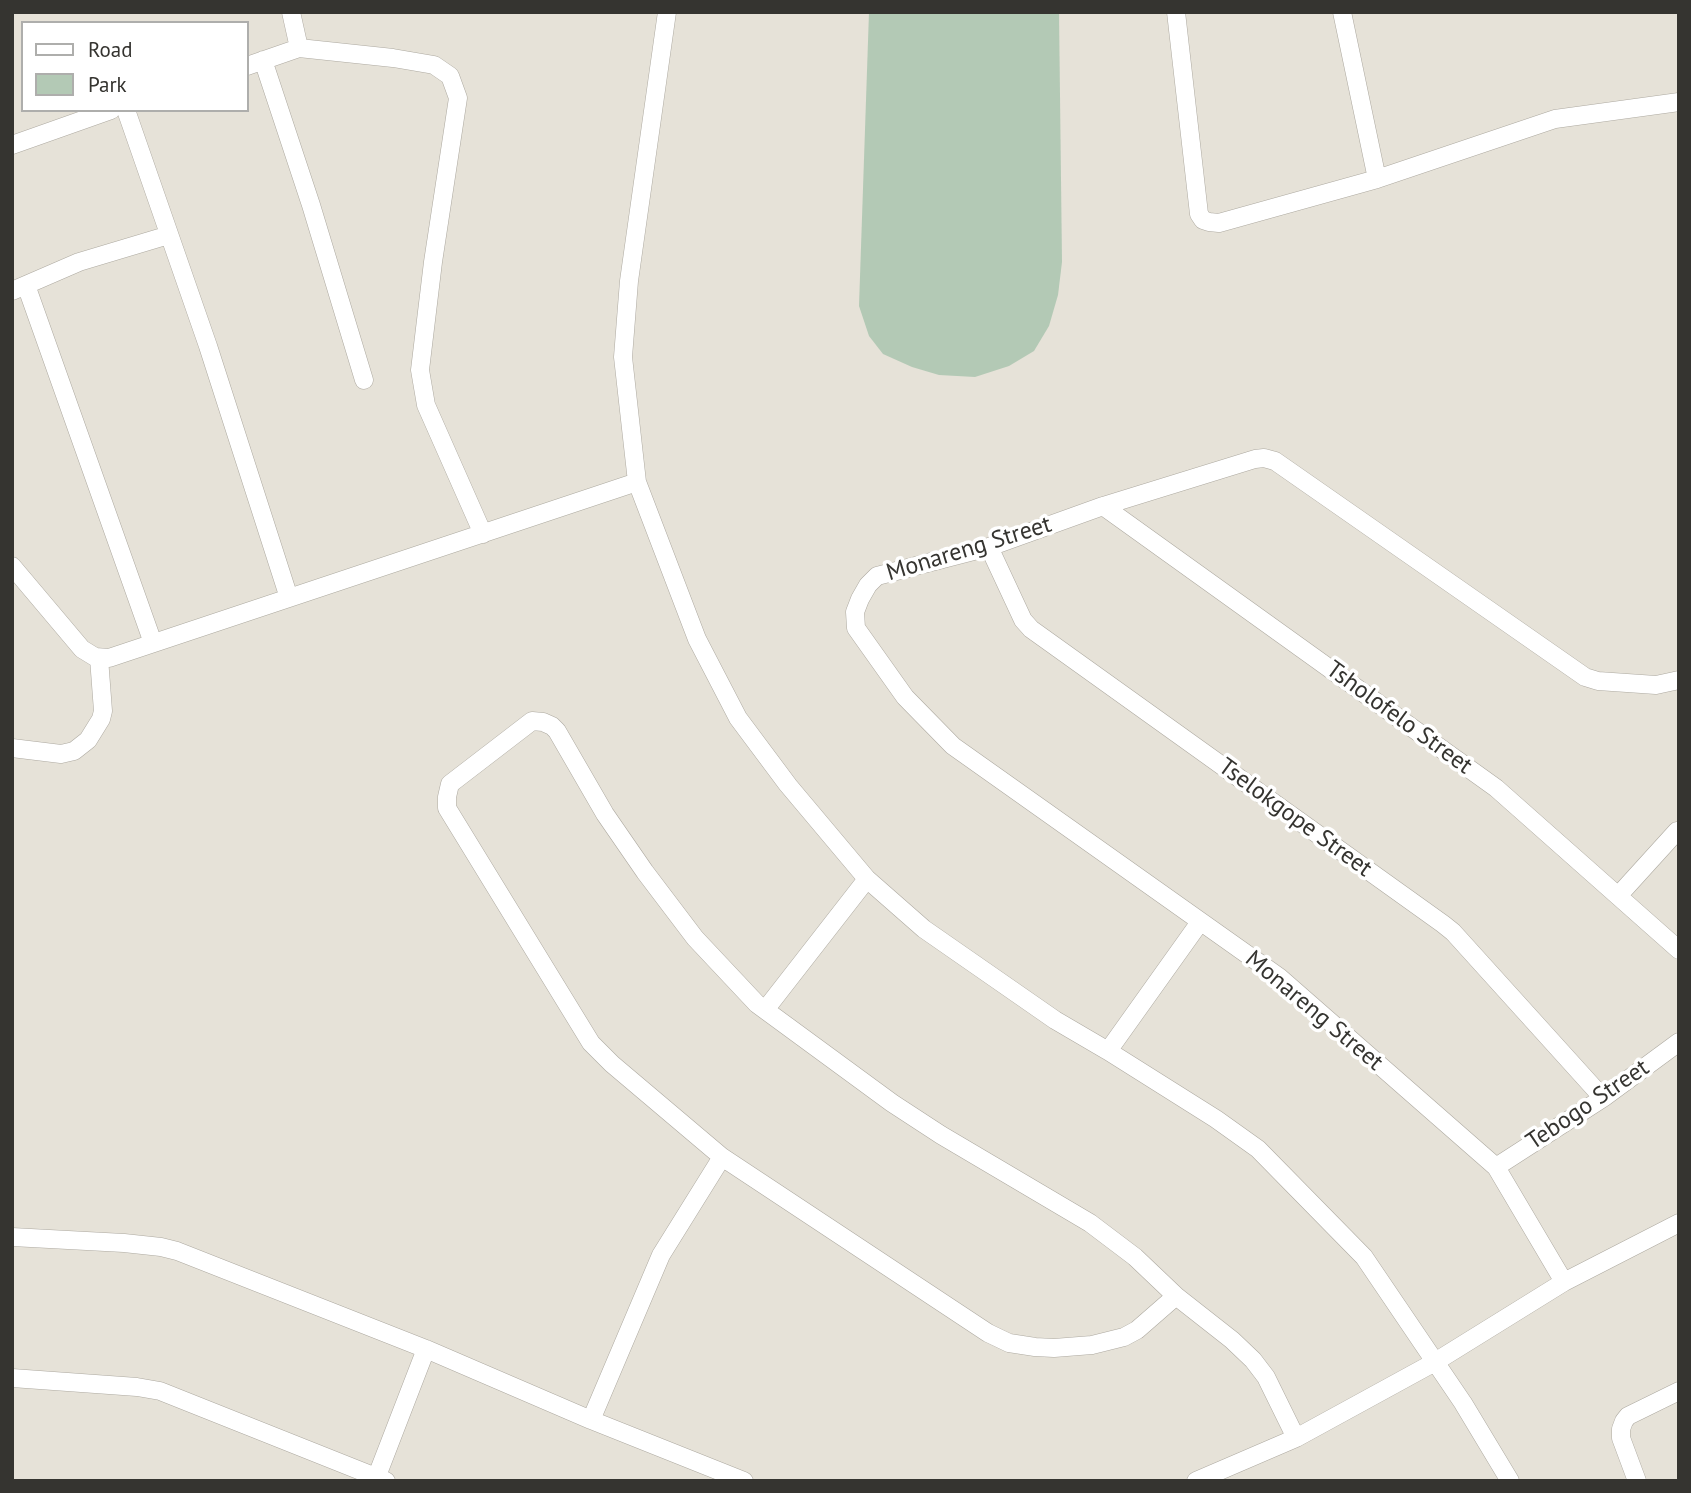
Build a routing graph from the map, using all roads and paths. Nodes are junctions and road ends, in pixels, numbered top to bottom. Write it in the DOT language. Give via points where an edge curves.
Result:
graph roads {
  1 [pos="291,12"];
  2 [pos="667,12"];
  3 [pos="1176,12"];
  4 [pos="1342,12"];
  5 [pos="299,48"];
  6 [pos="255,63"];
  7 [pos="1679,103"];
  8 [pos="105,112"];
  9 [pos="127,112"];
  10 [pos="12,145"];
  11 [pos="1377,179"];
  12 [pos="169,235"];
  13 [pos="19,288"];
  14 [pos="364,380"];
  15 [pos="637,482"];
  16 [pos="1103,506"];
  17 [pos="483,534"];
  18 [pos="989,547"];
  19 [pos="12,566"];
  20 [pos="289,598"];
  21 [pos="153,643"];
  22 [pos="99,658"];
  23 [pos="1679,680"];
  24 [pos="12,748"];
  25 [pos="1677,831"];
  26 [pos="867,879"];
  27 [pos="1618,896"];
  28 [pos="1200,922"];
  29 [pos="1679,950"];
  30 [pos="765,1010"];
  31 [pos="1679,1042"];
  32 [pos="1108,1051"];
  33 [pos="1603,1098"];
  34 [pos="722,1157"];
  35 [pos="1496,1167"];
  36 [pos="1679,1223"];
  37 [pos="12,1237"];
  38 [pos="1564,1282"];
  39 [pos="1176,1296"];
  40 [pos="426,1349"];
  41 [pos="1435,1362"];
  42 [pos="12,1378"];
  43 [pos="1679,1391"];
  44 [pos="591,1420"];
  45 [pos="1296,1438"];
  46 [pos="379,1479"];
  47 [pos="744,1481"];
  48 [pos="1196,1481"];
  49 [pos="1510,1481"];
  50 [pos="1637,1481"];
  1 -- 5 [label="street"];
  2 -- 15 [label="street" via="629,281 623,357"];
  3 -- 11 [label="street" via="1203,220 1219,223"];
  4 -- 11 [label="street"];
  5 -- 6 [label="street"];
  5 -- 17 [label="street" via="434,65 450,76 458,98 420,370 426,405"];
  6 -- 14 [label="street" via="311,205"];
  7 -- 11 [label="street" via="1555,119"];
  8 -- 10 [label="street"];
  9 -- 12 [label="street"];
  12 -- 13 [label="street" via="79,262"];
  12 -- 20 [label="street"];
  13 -- 21 [label="street"];
  15 -- 17 [label="street"];
  15 -- 26 [label="street" via="697,639 738,718"];
  16 -- 18 [label="street, Monareng Street"];
  16 -- 23 [label="street, Monareng Street" via="1264,457 1585,677 1656,685"];
  16 -- 27 [label="street, Tsholofelo Street" via="1496,788"];
  17 -- 20 [label="street"];
  18 -- 28 [label="street, Monareng Street" via="877,576 860,599 856,628 905,697 953,746"];
  18 -- 33 [label="street, Tselokgope Street" via="1031,629 1443,923"];
  19 -- 22 [label="street" via="82,649"];
  20 -- 21 [label="street"];
  21 -- 22 [label="street"];
  22 -- 24 [label="street" via="103,711 88,740 61,754"];
  25 -- 27 [label="street"];
  26 -- 30 [label="street"];
  26 -- 32 [label="street" via="924,929"];
  27 -- 29 [label="street, Tsholofelo Street"];
  28 -- 32 [label="street"];
  28 -- 35 [label="street, Monareng Street" via="1279,976"];
  30 -- 34 [label="street" via="695,938 645,872 552,726 532,721 450,783 447,808 591,1043"];
  30 -- 39 [label="street" via="892,1103 1090,1223"];
  31 -- 33 [label="street, Tebogo Street"];
  32 -- 41 [label="street" via="1258,1149 1364,1257"];
  33 -- 35 [label="street, Tebogo Street"];
  34 -- 39 [label="street" via="1009,1343 1054,1348 1124,1337"];
  34 -- 44 [label="street" via="660,1255"];
  35 -- 38 [label="street, Monareng Street"];
  36 -- 38 [label="street"];
  37 -- 40 [label="street" via="177,1251"];
  38 -- 41 [label="street"];
  39 -- 45 [label="street" via="1253,1360"];
  40 -- 44 [label="street"];
  40 -- 46 [label="street"];
  41 -- 45 [label="street"];
  41 -- 49 [label="street"];
  42 -- 46 [label="street" via="160,1391"];
  43 -- 50 [label="street" via="1624,1421 1621,1438"];
  44 -- 47 [label="street"];
  45 -- 48 [label="street"];
}
